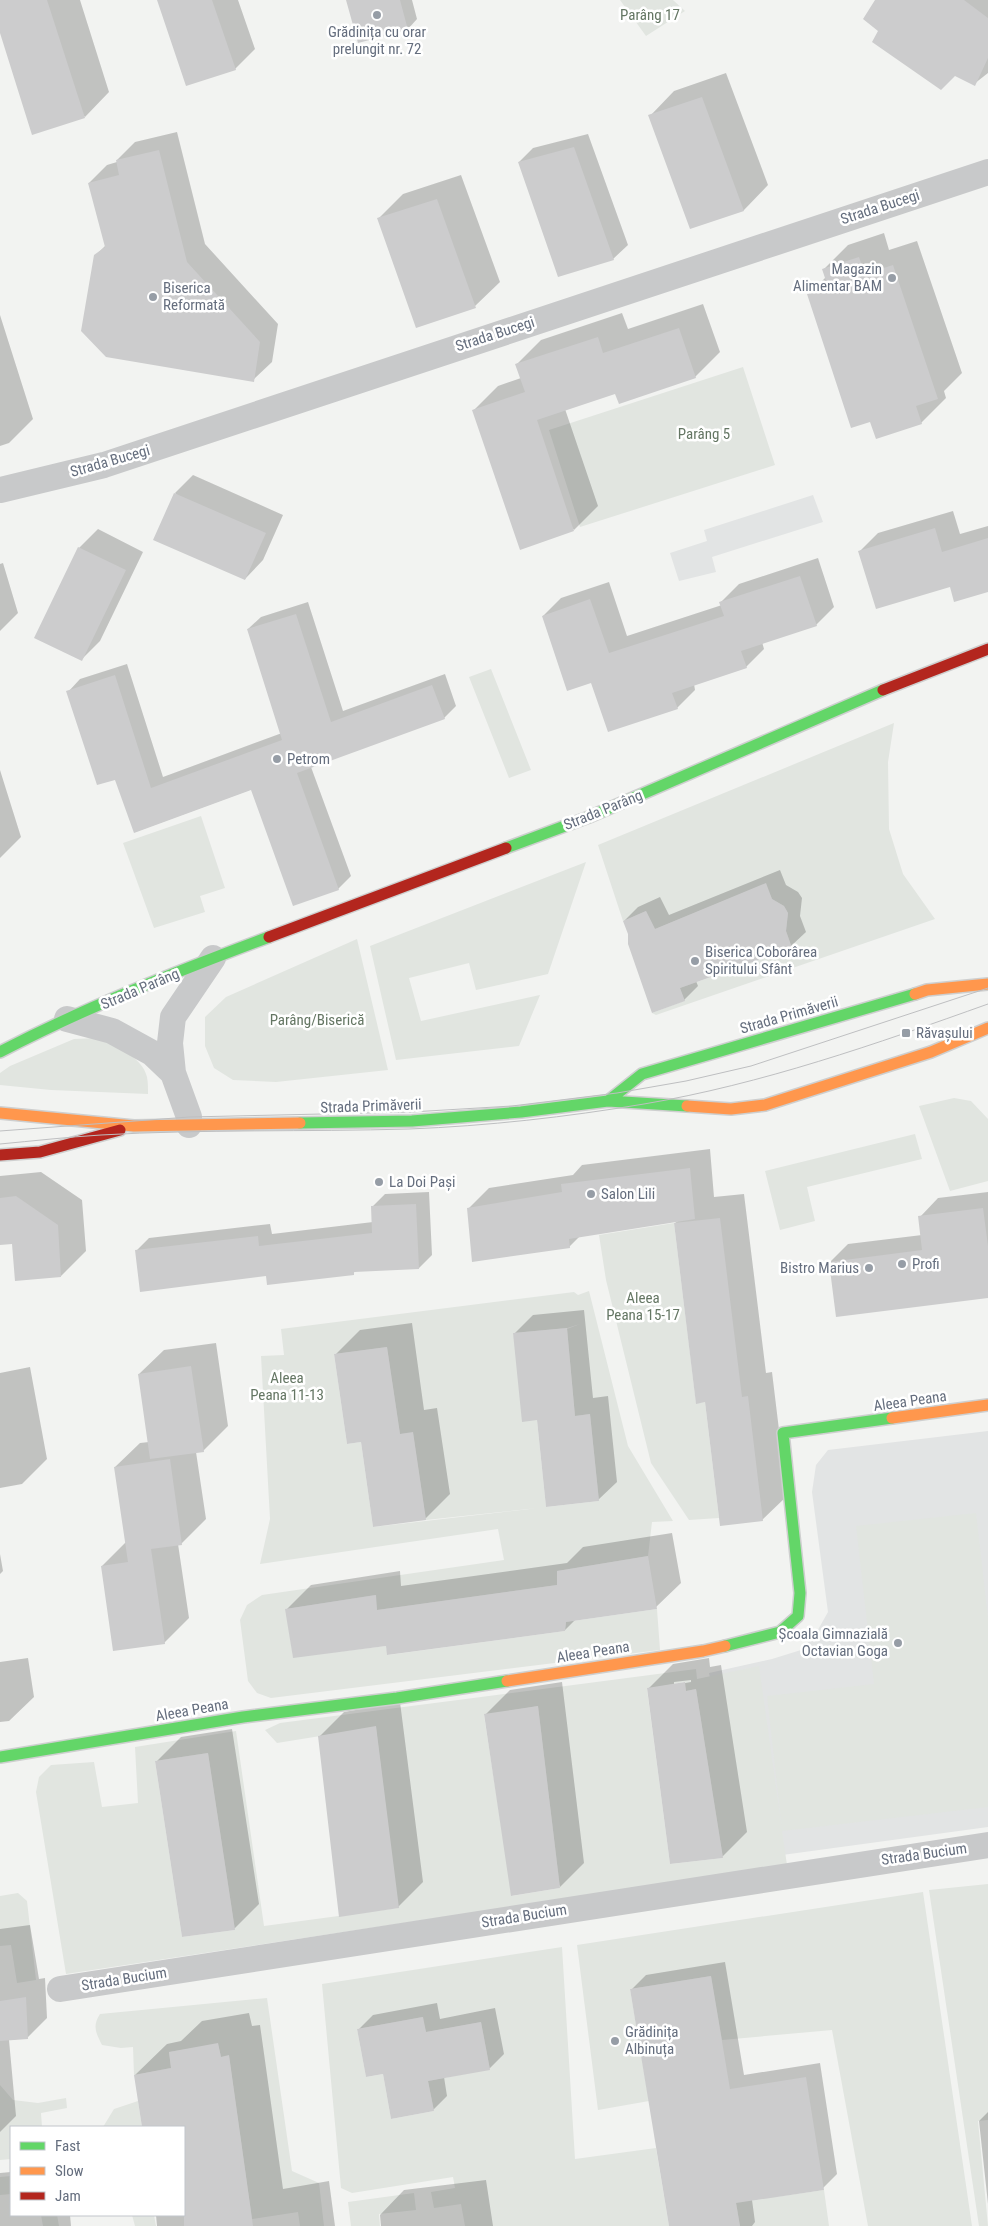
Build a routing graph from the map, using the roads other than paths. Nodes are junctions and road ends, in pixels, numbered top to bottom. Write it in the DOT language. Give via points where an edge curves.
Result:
graph roads {
  1 [pos="988,172"];
  2 [pos="0,490"];
  3 [pos="988,649"];
  4 [pos="214,958"];
  5 [pos="988,984"];
  6 [pos="67,1019"];
  7 [pos="988,1028"];
  8 [pos="0,1052"];
  9 [pos="173,1073"];
  10 [pos="608,1102"];
  11 [pos="0,1113"];
  12 [pos="190,1125"];
  13 [pos="134,1126"];
  14 [pos="0,1155"];
  15 [pos="988,1405"];
  16 [pos="0,1756"];
  17 [pos="988,1845"];
  18 [pos="60,1989"];
  1 -- 2 [label="street, Strada Bucegi" via="104,465"];
  3 -- 4 [label="street, Strada Parâng" via="917,676 589,817"];
  4 -- 6 [label="street, Strada Parâng"];
  4 -- 9 [label="street, Strada Parâng" via="173,1017 170,1043"];
  5 -- 10 [label="street, Strada Primăverii" via="927,990 642,1074"];
  6 -- 8 [label="street, Strada Parâng"];
  6 -- 9 [label="street, Strada Parâng" via="112,1031 152,1053"];
  7 -- 10 [label="street, Strada Primăverii" via="931,1052 765,1105 731,1109"];
  9 -- 12 [label="street, Strada Parâng"];
  10 -- 12 [label="street, Strada Primăverii" via="412,1120"];
  11 -- 13 [label="street, Strada Primăverii"];
  12 -- 13 [label="street, Strada Primăverii"];
  13 -- 14 [label="street, Strada Primăverii" via="40,1152"];
  15 -- 16 [label="street, Aleea Peana" via="783,1434 800,1593 798,1616 780,1632 703,1651 397,1698 243,1717"];
  17 -- 18 [label="street, Strada Bucium"];
}
